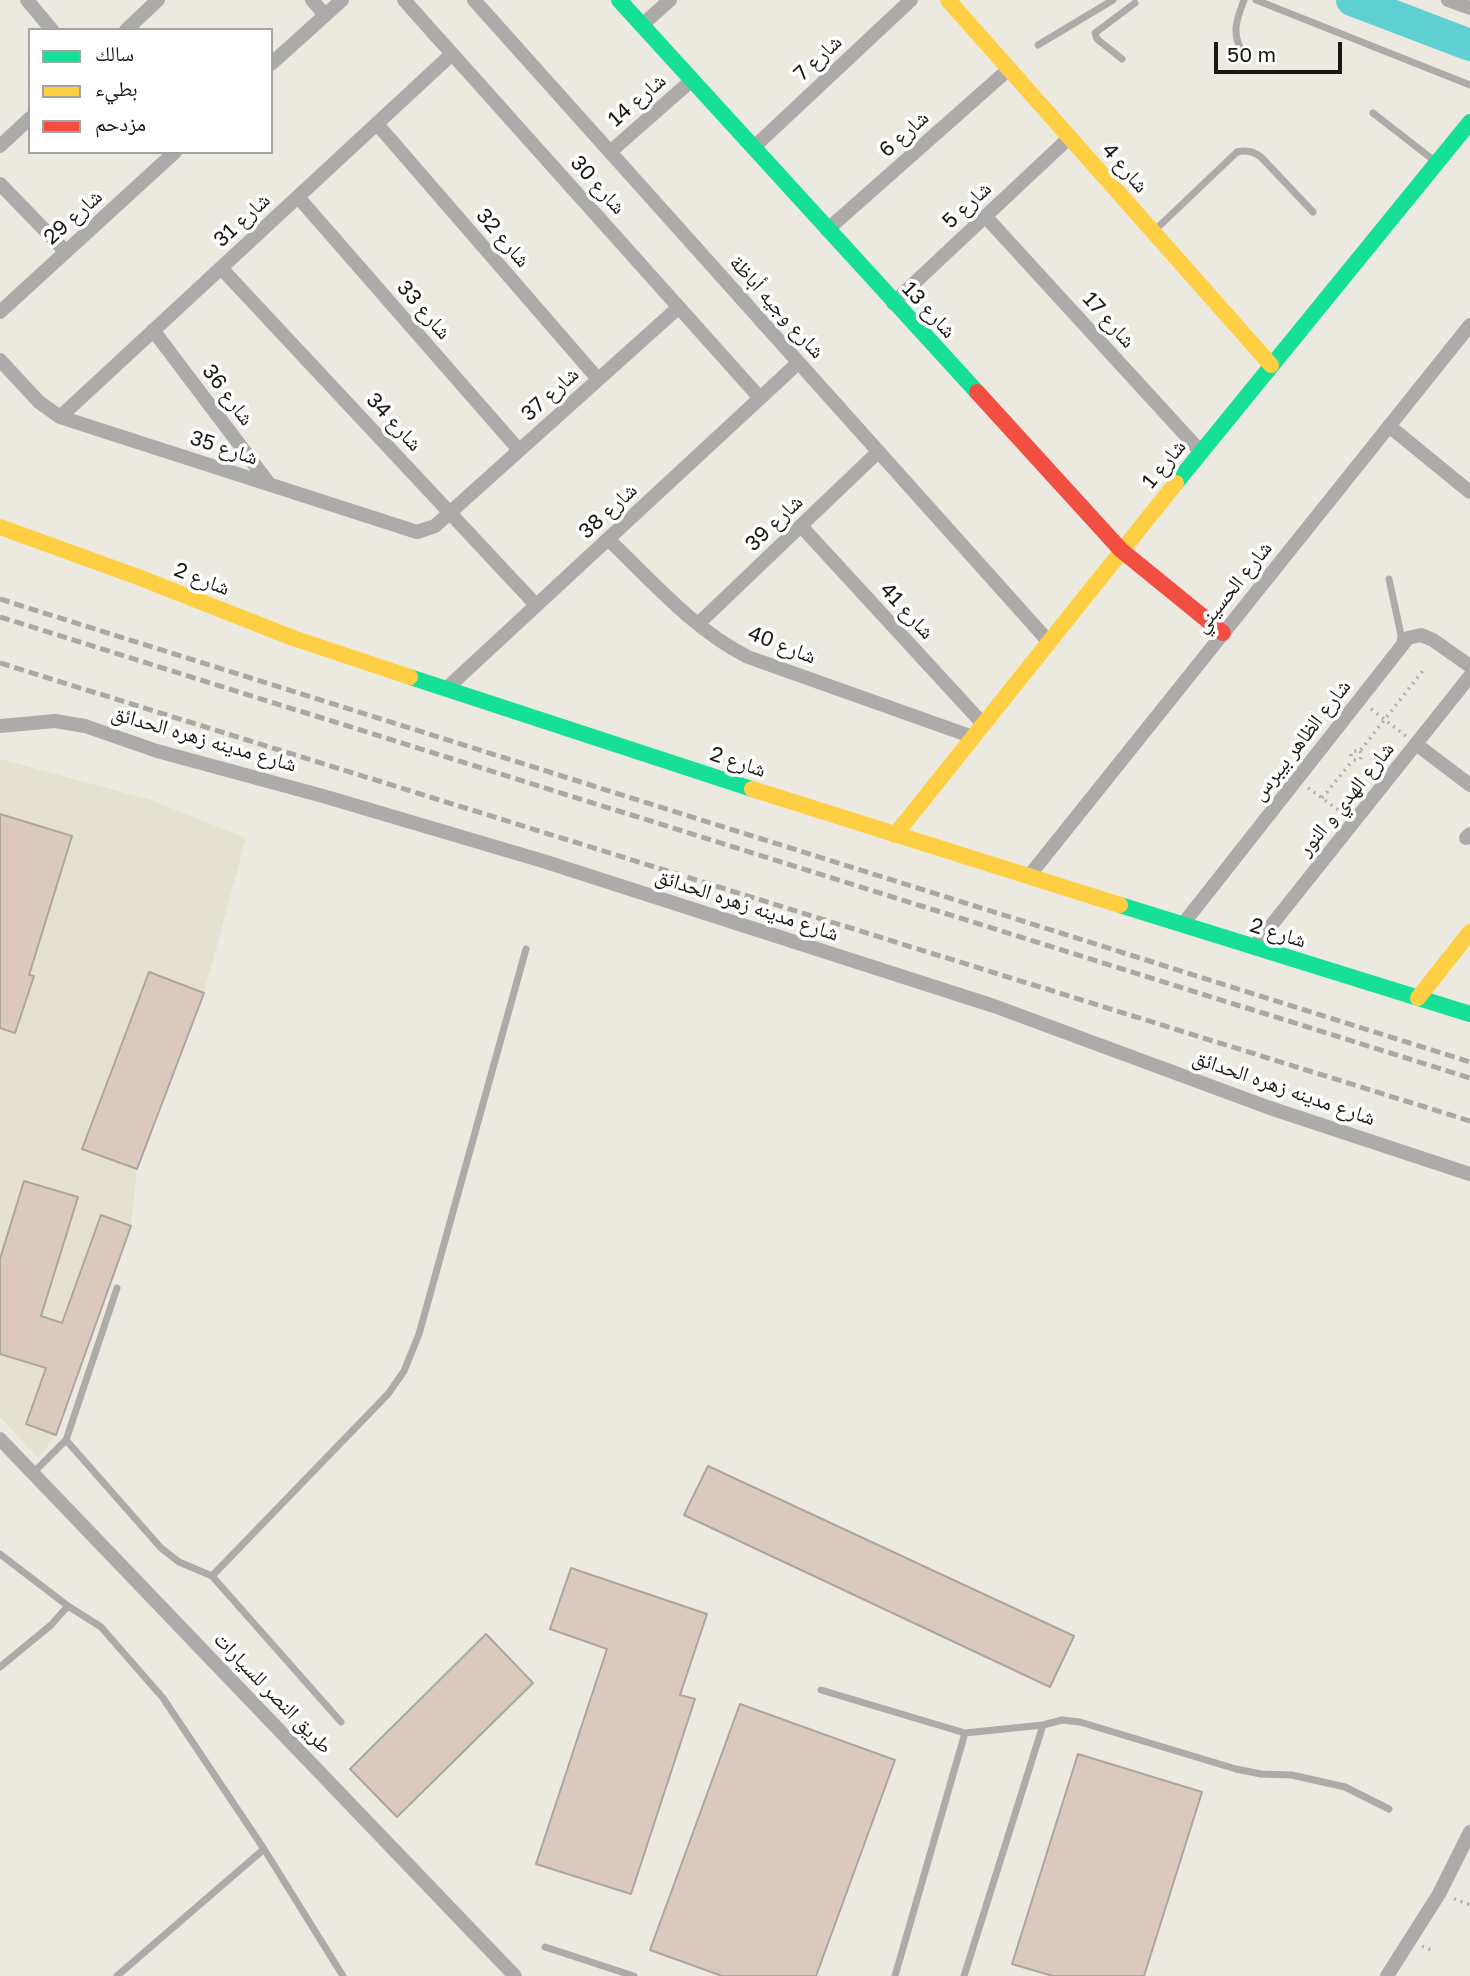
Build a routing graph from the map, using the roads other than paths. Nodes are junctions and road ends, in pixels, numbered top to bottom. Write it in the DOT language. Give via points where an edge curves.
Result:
graph roads {
  1 [pos="27,0"];
  2 [pos="157,0"];
  3 [pos="312,0"];
  4 [pos="342,0"];
  5 [pos="404,0"];
  6 [pos="474,0"];
  7 [pos="619,0"];
  8 [pos="670,0"];
  9 [pos="911,0"];
  10 [pos="948,0"];
  11 [pos="1113,0"];
  12 [pos="1244,0"];
  13 [pos="1256,0"];
  14 [pos="1448,0"];
  15 [pos="1135,3"];
  16 [pos="1470,8"];
  17 [pos="1093,12"];
  18 [pos="326,15"];
  19 [pos="642,25"];
  20 [pos="1102,27"];
  21 [pos="50,28"];
  22 [pos="128,28"];
  23 [pos="1038,45"];
  24 [pos="1242,51"];
  25 [pos="452,54"];
  26 [pos="1122,59"];
  27 [pos="273,62"];
  28 [pos="1009,69"];
  29 [pos="692,80"];
  30 [pos="1470,85"];
  31 [pos="1373,113"];
  32 [pos="28,119"];
  33 [pos="1470,122"];
  34 [pos="377,124"];
  35 [pos="3,137"];
  36 [pos="1070,137"];
  37 [pos="752,148"];
  38 [pos="610,152"];
  39 [pos="173,154"];
  40 [pos="1437,163"];
  41 [pos="0,184"];
  42 [pos="298,197"];
  43 [pos="1313,212"];
  44 [pos="985,216"];
  45 [pos="827,230"];
  46 [pos="1153,232"];
  47 [pos="66,252"];
  48 [pos="220,268"];
  49 [pos="893,303"];
  50 [pos="679,307"];
  51 [pos="0,312"];
  52 [pos="1470,325"];
  53 [pos="153,330"];
  54 [pos="0,360"];
  55 [pos="799,363"];
  56 [pos="1271,365"];
  57 [pos="598,379"];
  58 [pos="760,398"];
  59 [pos="60,416"];
  60 [pos="1389,426"];
  61 [pos="519,450"];
  62 [pos="878,452"];
  63 [pos="1201,452"];
  64 [pos="270,485"];
  65 [pos="1470,492"];
  66 [pos="449,512"];
  67 [pos="800,526"];
  68 [pos="0,527"];
  69 [pos="608,539"];
  70 [pos="1121,550"];
  71 [pos="1389,579"];
  72 [pos="536,606"];
  73 [pos="698,624"];
  74 [pos="1223,633"];
  75 [pos="1049,642"];
  76 [pos="1399,648"];
  77 [pos="1470,666"];
  78 [pos="1470,676"];
  79 [pos="446,689"];
  80 [pos="983,724"];
  81 [pos="0,726"];
  82 [pos="973,737"];
  83 [pos="1416,744"];
  84 [pos="1470,785"];
  85 [pos="894,835"];
  86 [pos="1029,876"];
  87 [pos="1183,924"];
  88 [pos="1470,932"];
  89 [pos="1254,947"];
  90 [pos="526,949"];
  91 [pos="1418,998"];
  92 [pos="1470,1014"];
  93 [pos="1470,1174"];
  94 [pos="117,1288"];
  95 [pos="0,1439"];
  96 [pos="66,1440"];
  97 [pos="33,1473"];
  98 [pos="0,1554"];
  99 [pos="212,1576"];
  100 [pos="68,1606"];
  101 [pos="0,1668"];
  102 [pos="821,1690"];
  103 [pos="341,1722"];
  104 [pos="1043,1725"];
  105 [pos="965,1733"];
  106 [pos="1389,1810"];
  107 [pos="1470,1832"];
  108 [pos="264,1849"];
  109 [pos="545,1947"];
  110 [pos="117,1976"];
  111 [pos="343,1976"];
  112 [pos="515,1976"];
  113 [pos="634,1976"];
  114 [pos="895,1976"];
  115 [pos="964,1976"];
  116 [pos="1387,1976"];
  1 -- 21 [label="street"];
  2 -- 22 [label="street"];
  3 -- 18 [label="street"];
  4 -- 18 [label="street"];
  5 -- 25 [label="street, شارع 30"];
  6 -- 38 [label="street, شارع وجيه أباظة"];
  7 -- 19 [label="street, شارع 13"];
  8 -- 19 [label="street"];
  9 -- 37 [label="street, شارع 7"];
  10 -- 28 [label="street, شارع 4"];
  11 -- 17 [label="lane"];
  12 -- 24 [label="lane" via="1235,29"];
  13 -- 30 [label="lane"];
  14 -- 16 [label="street"];
  15 -- 20 [label="lane"];
  17 -- 20 [label="lane"];
  17 -- 23 [label="lane"];
  18 -- 27 [label="street"];
  19 -- 29 [label="street, شارع 13"];
  20 -- 26 [label="lane" via="1095,36"];
  25 -- 34 [label="street, شارع 31"];
  25 -- 50 [label="street, شارع 30"];
  28 -- 36 [label="street, شارع 4"];
  28 -- 45 [label="street, شارع 6"];
  29 -- 37 [label="street, شارع 13"];
  29 -- 38 [label="street, شارع 14"];
  31 -- 40 [label="lane"];
  32 -- 35 [label="street"];
  33 -- 40 [label="street, شارع 1"];
  34 -- 42 [label="street, شارع 31"];
  34 -- 57 [label="street, شارع 32"];
  36 -- 44 [label="street, شارع 5"];
  36 -- 46 [label="street, شارع 4"];
  37 -- 45 [label="street, شارع 13"];
  38 -- 55 [label="street, شارع وجيه أباظة"];
  39 -- 47 [label="street, شارع 29"];
  40 -- 56 [label="street, شارع 1"];
  41 -- 47 [label="street"];
  42 -- 48 [label="street, شارع 31"];
  42 -- 61 [label="street, شارع 33"];
  43 -- 46 [label="lane" via="1261,157 1245,150 1237,152"];
  44 -- 49 [label="street, شارع 5"];
  44 -- 63 [label="street, شارع 17"];
  45 -- 49 [label="street, شارع 13"];
  46 -- 56 [label="street, شارع 4"];
  47 -- 51 [label="street, شارع 29"];
  48 -- 53 [label="street, شارع 31"];
  48 -- 66 [label="street, شارع 34"];
  49 -- 70 [label="street, شارع 13"];
  50 -- 57 [label="street, شارع 37"];
  50 -- 58 [label="street, شارع 30"];
  52 -- 60 [label="street, شارع الحسيني"];
  53 -- 59 [label="street, شارع 31"];
  53 -- 64 [label="street, شارع 36"];
  54 -- 59 [label="street, شارع 35" via="39,402"];
  55 -- 58 [label="street, شارع 38"];
  55 -- 62 [label="street, شارع وجيه أباظة"];
  56 -- 63 [label="street, شارع 1"];
  57 -- 61 [label="street, شارع 37"];
  58 -- 69 [label="street, شارع 38"];
  59 -- 64 [label="street, شارع 35"];
  60 -- 65 [label="street"];
  60 -- 74 [label="street, شارع الحسيني"];
  61 -- 66 [label="street, شارع 37"];
  62 -- 67 [label="street, شارع 39"];
  62 -- 75 [label="street, شارع وجيه أباظة"];
  63 -- 70 [label="street, شارع 1"];
  64 -- 66 [label="street, شارع 35" via="417,532 435,526"];
  66 -- 72 [label="street, شارع 34"];
  67 -- 73 [label="street, شارع 39"];
  67 -- 80 [label="street, شارع 41"];
  68 -- 79 [label="street, شارع 2" via="293,638"];
  69 -- 72 [label="street, شارع 38"];
  69 -- 73 [label="street, شارع 40"];
  70 -- 74 [label="street, شارع 13"];
  70 -- 75 [label="street, شارع 1"];
  71 -- 76 [label="lane" via="1401,635"];
  72 -- 79 [label="street, شارع 38"];
  73 -- 82 [label="street, شارع 40" via="748,657"];
  74 -- 86 [label="street, شارع الحسيني"];
  75 -- 80 [label="street, شارع 1"];
  76 -- 77 [label="street" via="1408,638 1421,635"];
  76 -- 87 [label="street, شارع الظاهر بيبرس"];
  78 -- 83 [label="street, شارع الهدي و النور"];
  79 -- 85 [label="street, شارع 2"];
  80 -- 82 [label="street, شارع 1"];
  81 -- 93 [label="street, شارع مدينه زهره الحدائق" via="55,720 85,726 157,751 543,861 994,1006 1270,1108"];
  82 -- 85 [label="street, شارع 1"];
  83 -- 84 [label="street"];
  83 -- 89 [label="street, شارع الهدي و النور"];
  85 -- 86 [label="street, شارع 2"];
  86 -- 87 [label="street, شارع 2"];
  87 -- 89 [label="street, شارع 2"];
  88 -- 91 [label="street"];
  89 -- 91 [label="street, شارع 2"];
  90 -- 99 [label="lane" via="419,1334 404,1371 388,1394"];
  91 -- 92 [label="street, شارع 2"];
  94 -- 96 [label="lane"];
  95 -- 97 [label="street, طريق النصر للسيارات"];
  96 -- 97 [label="lane"];
  96 -- 99 [label="lane" via="161,1548 179,1562"];
  97 -- 112 [label="street, طريق النصر للسيارات"];
  98 -- 100 [label="lane"];
  99 -- 103 [label="lane"];
  100 -- 101 [label="lane"];
  100 -- 108 [label="lane" via="102,1627 163,1698"];
  102 -- 105 [label="lane"];
  104 -- 105 [label="lane"];
  104 -- 106 [label="lane" via="1062,1720 1080,1723 1236,1769 1345,1787"];
  104 -- 115 [label="lane"];
  105 -- 114 [label="lane"];
  107 -- 116 [label="street" via="1439,1894"];
  108 -- 110 [label="lane"];
  108 -- 111 [label="lane"];
  109 -- 113 [label="lane"];
}
